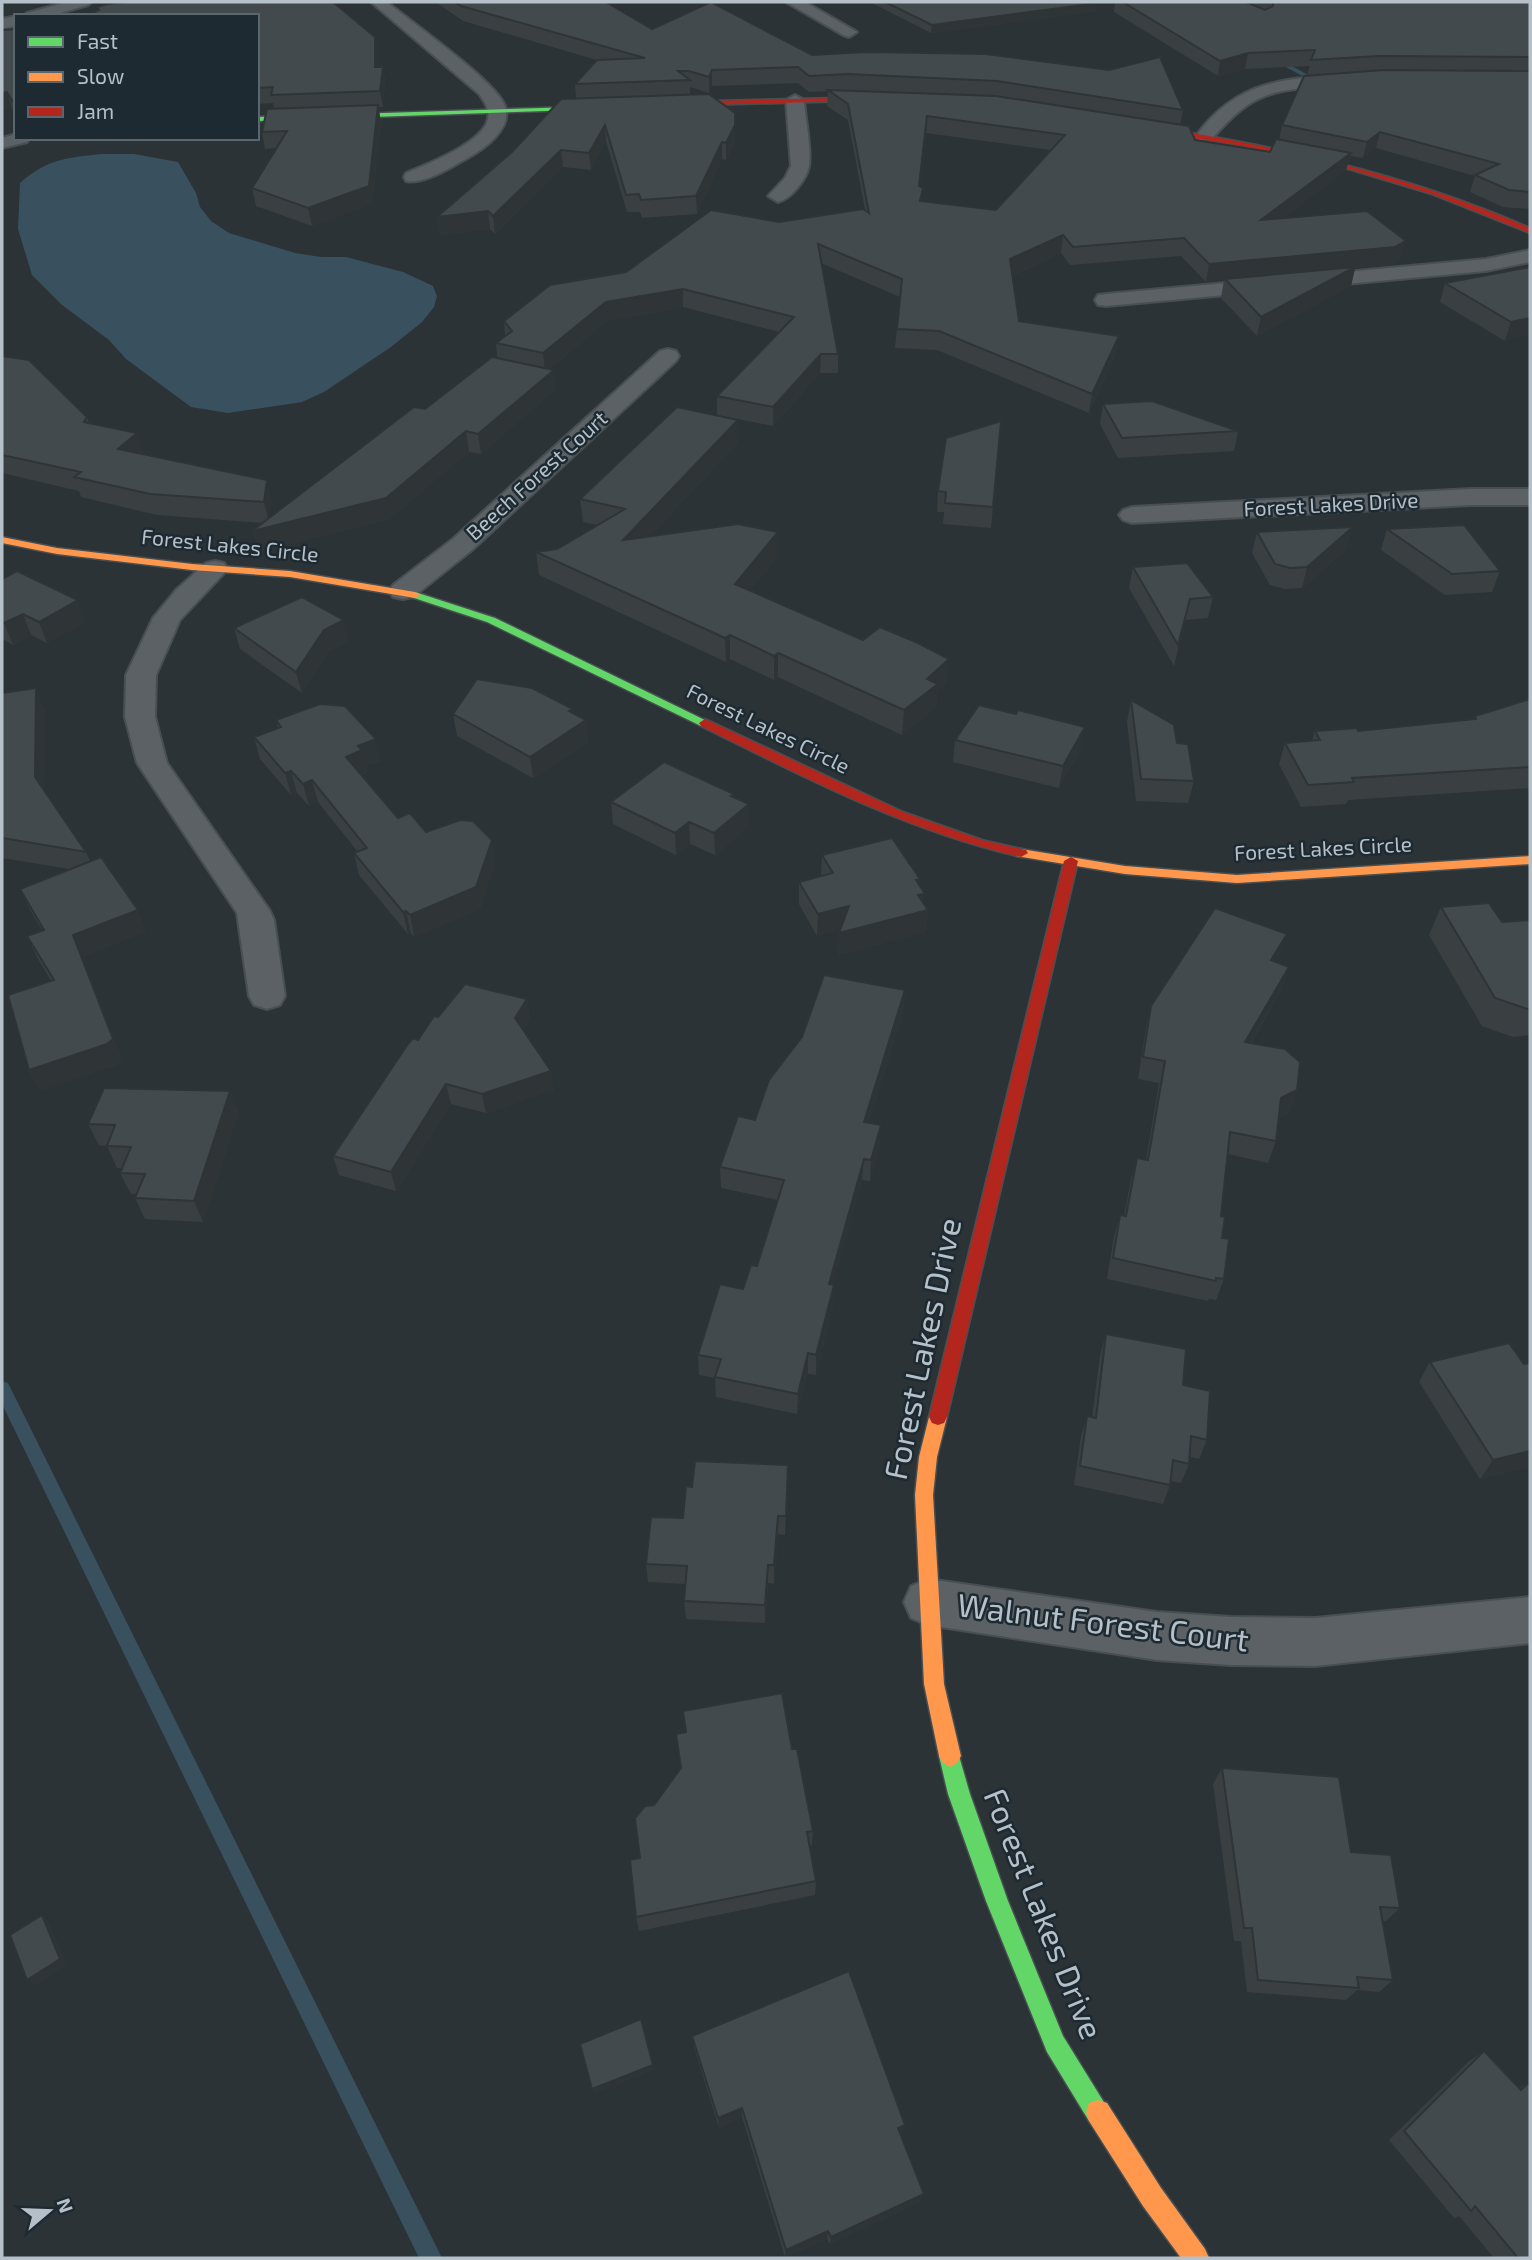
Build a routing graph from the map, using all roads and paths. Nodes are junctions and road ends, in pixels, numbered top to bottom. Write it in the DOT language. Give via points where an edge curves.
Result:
graph roads {
  1 [pos="83,2"];
  2 [pos="378,2"];
  3 [pos="794,2"];
  4 [pos="39,14"];
  5 [pos="849,32"];
  6 [pos="1368,80"];
  7 [pos="900,99"];
  8 [pos="795,100"];
  9 [pos="646,105"];
  10 [pos="619,106"];
  11 [pos="498,111"];
  12 [pos="259,119"];
  13 [pos="1125,124"];
  14 [pos="1205,136"];
  15 [pos="413,177"];
  16 [pos="778,195"];
  17 [pos="1530,231"];
  18 [pos="1530,256"];
  19 [pos="1106,300"];
  20 [pos="668,356"];
  21 [pos="1530,497"];
  22 [pos="1132,515"];
  23 [pos="2,540"];
  24 [pos="215,569"];
  25 [pos="403,591"];
  26 [pos="1530,860"];
  27 [pos="1071,861"];
  28 [pos="267,996"];
  29 [pos="928,1602"];
  30 [pos="1530,1620"];
  31 [pos="1196,2258"];
  1 -- 4 [label="street"];
  2 -- 11 [label="street" via="485,90"];
  3 -- 5 [label="street"];
  6 -- 14 [label="street" via="1266,90 1235,104"];
  7 -- 8 [label="street"];
  8 -- 9 [label="street"];
  8 -- 16 [label="street" via="800,166"];
  10 -- 11 [label="street"];
  11 -- 12 [label="street"];
  11 -- 15 [label="street" via="494,127 473,147"];
  13 -- 14 [label="street"];
  14 -- 17 [label="street" via="1370,168 1476,204"];
  18 -- 19 [label="street" via="1486,265"];
  20 -- 25 [label="street, Beech Forest Court" via="463,544"];
  21 -- 22 [label="street, Forest Lakes Drive"];
  23 -- 24 [label="street, Forest Lakes Circle"];
  24 -- 25 [label="street, Forest Lakes Circle" via="290,574"];
  24 -- 28 [label="street" via="167,618 141,676 139,717 152,763 253,911"];
  25 -- 27 [label="street, Forest Lakes Circle" via="491,620 880,809 1017,852"];
  26 -- 27 [label="street, Forest Lakes Circle" via="1237,878"];
  27 -- 29 [label="street, Forest Lakes Drive" via="928,1457 924,1495"];
  29 -- 30 [label="street, Walnut Forest Court" via="1157,1636 1231,1641 1315,1642"];
  29 -- 31 [label="street, Forest Lakes Drive" via="934,1684 959,1794 1055,2044"];
}
